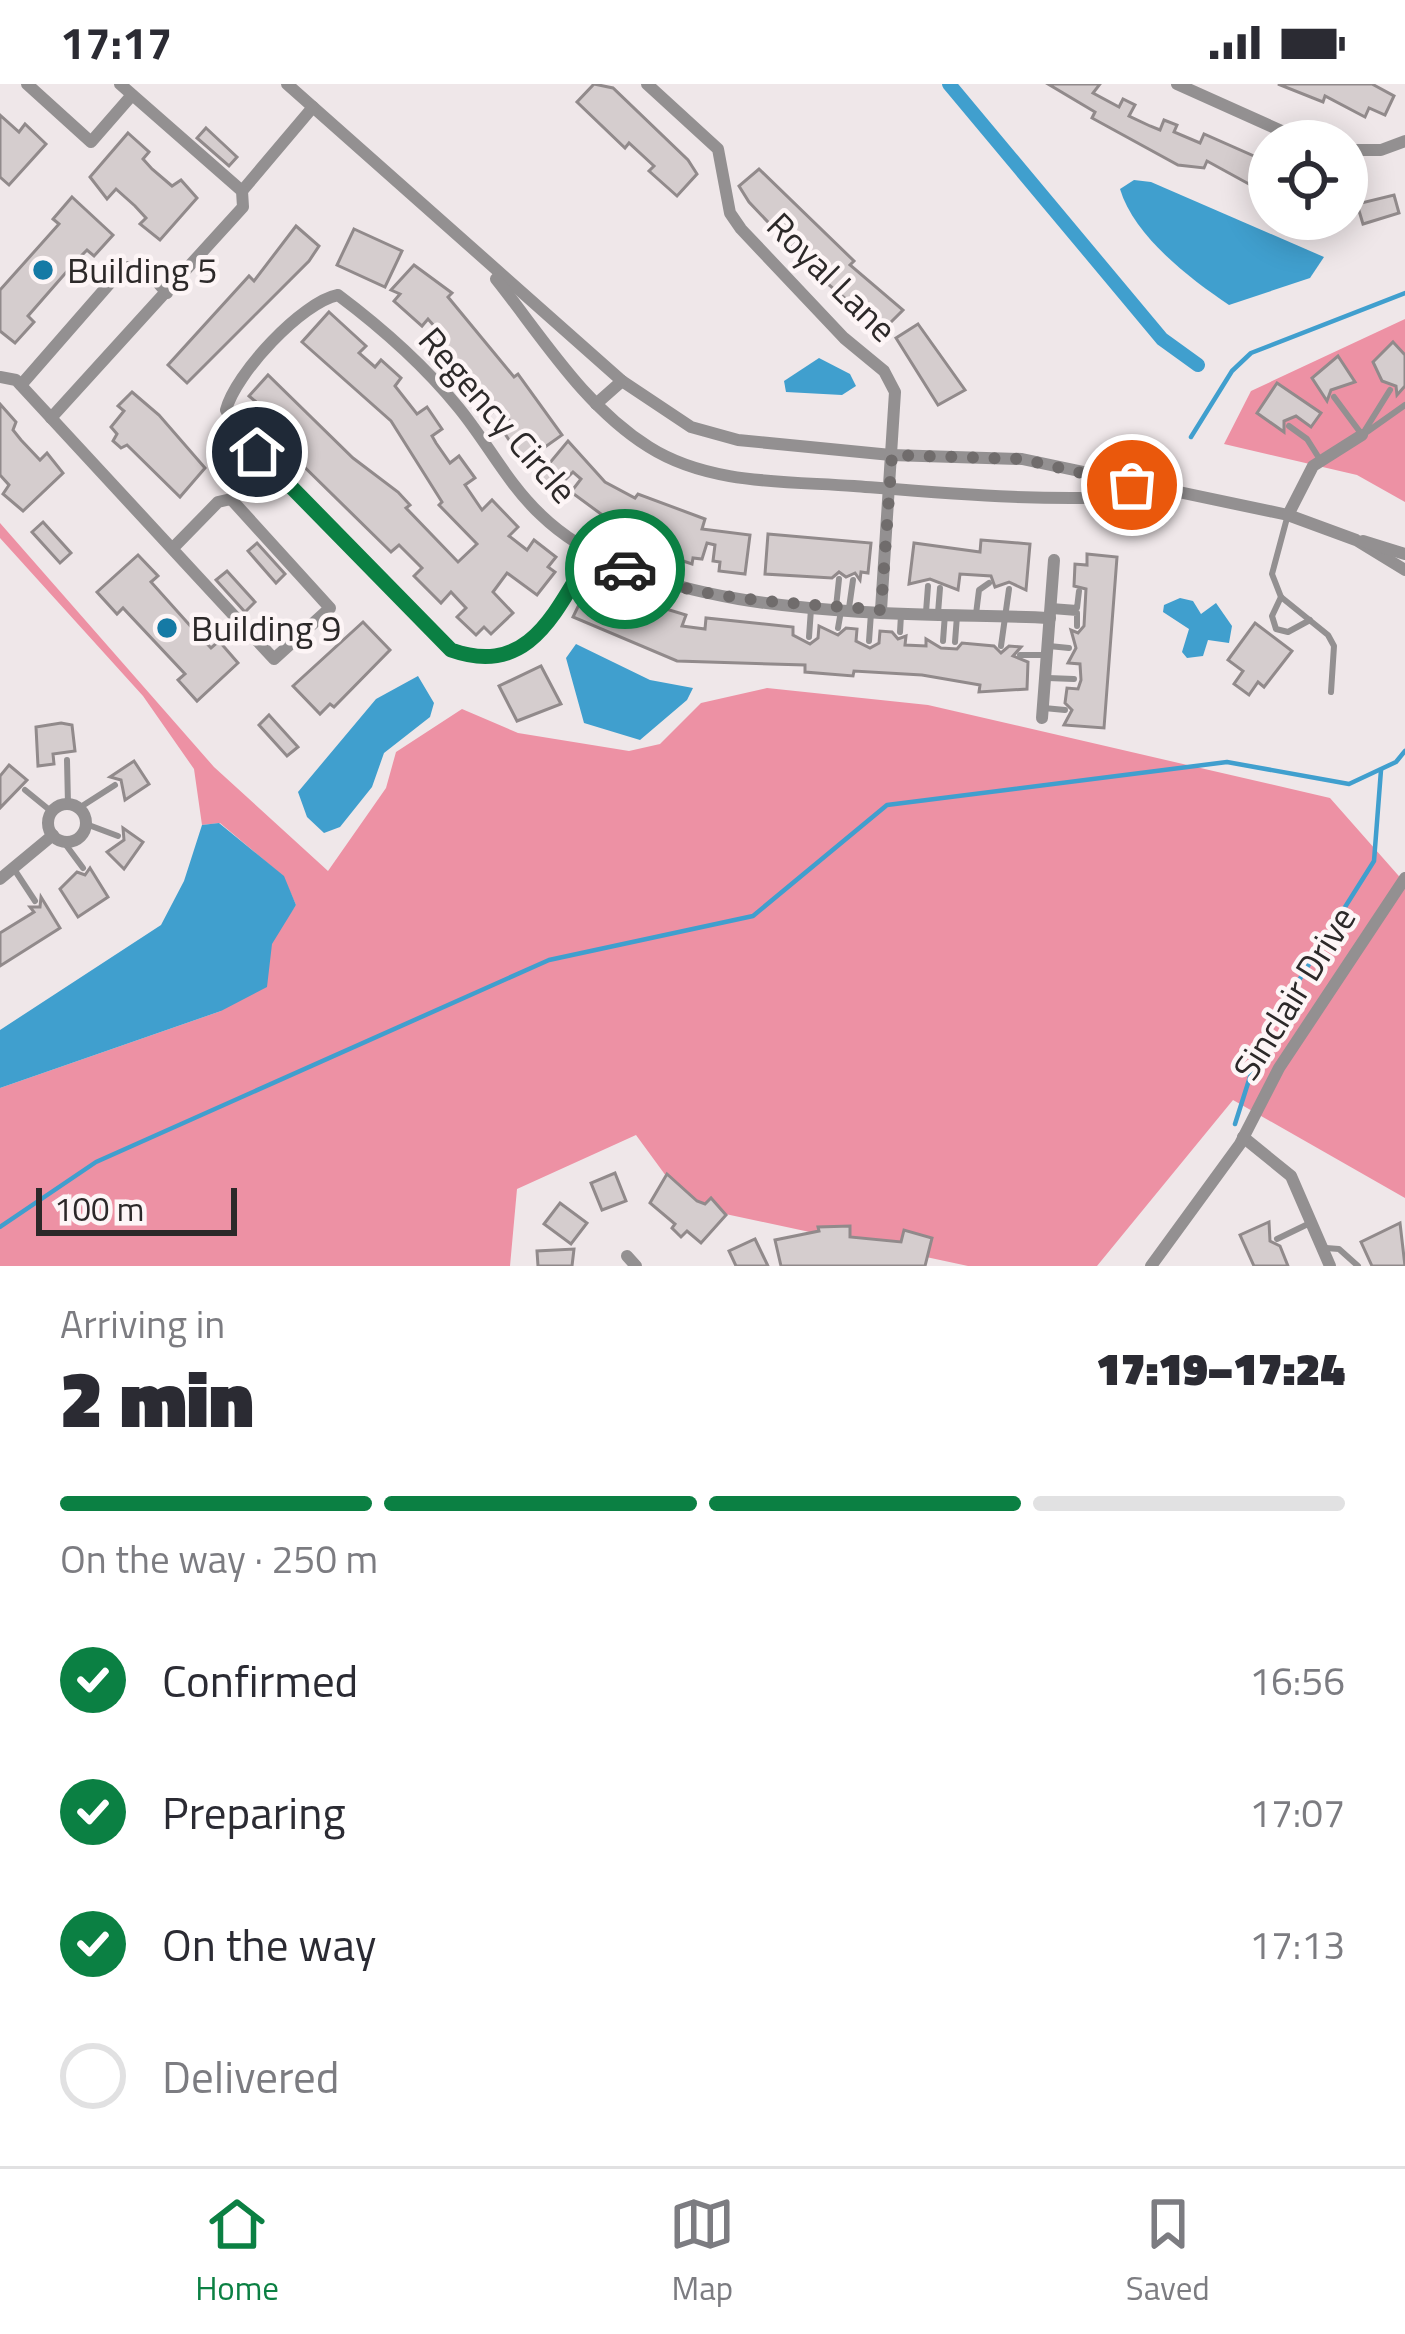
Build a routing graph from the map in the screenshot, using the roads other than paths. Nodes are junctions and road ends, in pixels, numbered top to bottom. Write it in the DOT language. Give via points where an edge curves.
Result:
graph roads {
  1 [pos="120,84"];
  2 [pos="287,84"];
  3 [pos="647,84"];
  4 [pos="1177,84"];
  5 [pos="32,85"];
  6 [pos="132,95"];
  7 [pos="313,107"];
  8 [pos="1257,120"];
  9 [pos="1405,141"];
  10 [pos="1368,150"];
  11 [pos="242,191"];
  12 [pos="480,260"];
  13 [pos="167,293"];
  14 [pos="0,377"];
  15 [pos="622,381"];
  16 [pos="21,385"];
  17 [pos="1390,390"];
  18 [pos="1334,397"];
  19 [pos="596,404"];
  20 [pos="1405,405"];
  21 [pos="51,418"];
  22 [pos="1288,426"];
  23 [pos="1362,435"];
  24 [pos="892,455"];
  25 [pos="1321,461"];
  26 [pos="889,489"];
  27 [pos="1169,494"];
  28 [pos="1288,514"];
  29 [pos="1356,540"];
  30 [pos="173,548"];
  31 [pos="591,554"];
  32 [pos="1405,554"];
  33 [pos="1054,560"];
  34 [pos="1405,570"];
  35 [pos="839,578"];
  36 [pos="853,580"];
  37 [pos="989,583"];
  38 [pos="928,586"];
  39 [pos="940,588"];
  40 [pos="1009,589"];
  41 [pos="1079,591"];
  42 [pos="1281,597"];
  43 [pos="812,605"];
  44 [pos="842,607"];
  45 [pos="876,610"];
  46 [pos="901,611"];
  47 [pos="1051,612"];
  48 [pos="942,613"];
  49 [pos="976,615"];
  50 [pos="1005,616"];
  51 [pos="1310,620"];
  52 [pos="1077,626"];
  53 [pos="838,628"];
  54 [pos="900,632"];
  55 [pos="809,637"];
  56 [pos="869,641"];
  57 [pos="943,641"];
  58 [pos="955,642"];
  59 [pos="1001,646"];
  60 [pos="1069,648"];
  61 [pos="1048,651"];
  62 [pos="1020,656"];
  63 [pos="1047,677"];
  64 [pos="1074,679"];
  65 [pos="1331,692"];
  66 [pos="1065,710"];
  67 [pos="1042,713"];
  68 [pos="67,760"];
  69 [pos="115,785"];
  70 [pos="25,790"];
  71 [pos="73,806"];
  72 [pos="52,812"];
  73 [pos="86,824"];
  74 [pos="118,836"];
  75 [pos="58,838"];
  76 [pos="83,868"];
  77 [pos="5,873"];
  78 [pos="1405,878"];
  79 [pos="35,901"];
  80 [pos="1242,1140"];
  81 [pos="1311,1222"];
  82 [pos="1277,1239"];
  83 [pos="1323,1248"];
  84 [pos="1151,1266"];
  85 [pos="1330,1266"];
  86 [pos="1358,1266"];
  1 -- 6 [label="street"];
  2 -- 7 [label="street"];
  3 -- 24 [label="street, Royal Lane" via="718,148 730,213 741,230 884,371 896,392"];
  4 -- 8 [label="street"];
  5 -- 6 [label="street" via="91,142"];
  6 -- 11 [label="street"];
  7 -- 11 [label="street"];
  7 -- 12 [label="street"];
  9 -- 10 [label="street"];
  11 -- 13 [label="street" via="243,207"];
  12 -- 15 [label="street"];
  12 -- 19 [label="street"];
  13 -- 16 [label="street" via="144,267 124,267"];
  13 -- 21 [label="street"];
  14 -- 16 [label="street"];
  15 -- 19 [label="street"];
  15 -- 24 [label="street" via="717,436"];
  16 -- 21 [label="street"];
  17 -- 23 [label="lane"];
  18 -- 23 [label="lane"];
  19 -- 26 [label="street" via="689,467"];
  20 -- 23 [label="lane"];
  21 -- 30 [label="street"];
  22 -- 25 [label="lane"];
  23 -- 25 [label="street"];
  24 -- 26 [label="street, Royal Lane"];
  24 -- 27 [label="street" via="1022,459"];
  25 -- 28 [label="street"];
  26 -- 27 [label="street" via="1088,500"];
  26 -- 45 [label="street, Royal Lane"];
  27 -- 28 [label="street"];
  28 -- 29 [label="street"];
  28 -- 42 [label="lane" via="1272,574"];
  29 -- 32 [label="street"];
  29 -- 34 [label="street"];
  30 -- 30 [label="street" via="218,502 231,499 330,608 274,659"];
  31 -- 31 [label="street, Regency Circle" via="542,516 419,363 338,295 316,299 232,388 226,410 237,431 451,650 477,659 524,648"];
  31 -- 43 [label="street, Regency Circle" via="652,580"];
  33 -- 47 [label="street"];
  35 -- 44 [label="lane"];
  36 -- 44 [label="lane"];
  37 -- 49 [label="lane" via="979,590"];
  38 -- 48 [label="lane"];
  39 -- 48 [label="lane"];
  40 -- 50 [label="lane"];
  41 -- 47 [label="lane" via="1077,608"];
  42 -- 51 [label="lane"];
  42 -- 51 [label="lane" via="1271,616 1276,629"];
  43 -- 44 [label="street, Regency Circle"];
  43 -- 55 [label="lane"];
  44 -- 45 [label="street, Regency Circle"];
  44 -- 53 [label="lane"];
  45 -- 46 [label="street, Regency Circle"];
  45 -- 56 [label="lane"];
  46 -- 48 [label="street, Regency Circle"];
  46 -- 54 [label="lane"];
  47 -- 50 [label="street, Regency Circle"];
  47 -- 52 [label="lane" via="1077,614"];
  47 -- 61 [label="street"];
  48 -- 49 [label="street, Regency Circle"];
  48 -- 57 [label="lane"];
  48 -- 58 [label="lane"];
  49 -- 50 [label="street, Regency Circle"];
  50 -- 59 [label="lane"];
  51 -- 65 [label="lane" via="1334,646"];
  60 -- 61 [label="lane"];
  61 -- 62 [label="lane"];
  61 -- 63 [label="street"];
  63 -- 64 [label="lane"];
  63 -- 67 [label="street"];
  66 -- 67 [label="lane"];
  68 -- 71 [label="lane"];
  69 -- 71 [label="lane"];
  70 -- 72 [label="lane"];
  71 -- 72 [label="street"];
  71 -- 73 [label="street"];
  72 -- 75 [label="street"];
  73 -- 74 [label="lane"];
  73 -- 75 [label="street" via="76,840"];
  75 -- 76 [label="lane"];
  75 -- 77 [label="street"];
  77 -- 79 [label="lane"];
  78 -- 80 [label="street, Sinclair Drive" via="1279,1068"];
  80 -- 81 [label="street" via="1291,1176"];
  80 -- 84 [label="street, Sinclair Drive"];
  81 -- 82 [label="lane"];
  81 -- 83 [label="street"];
  83 -- 85 [label="street"];
  83 -- 86 [label="lane"];
}
